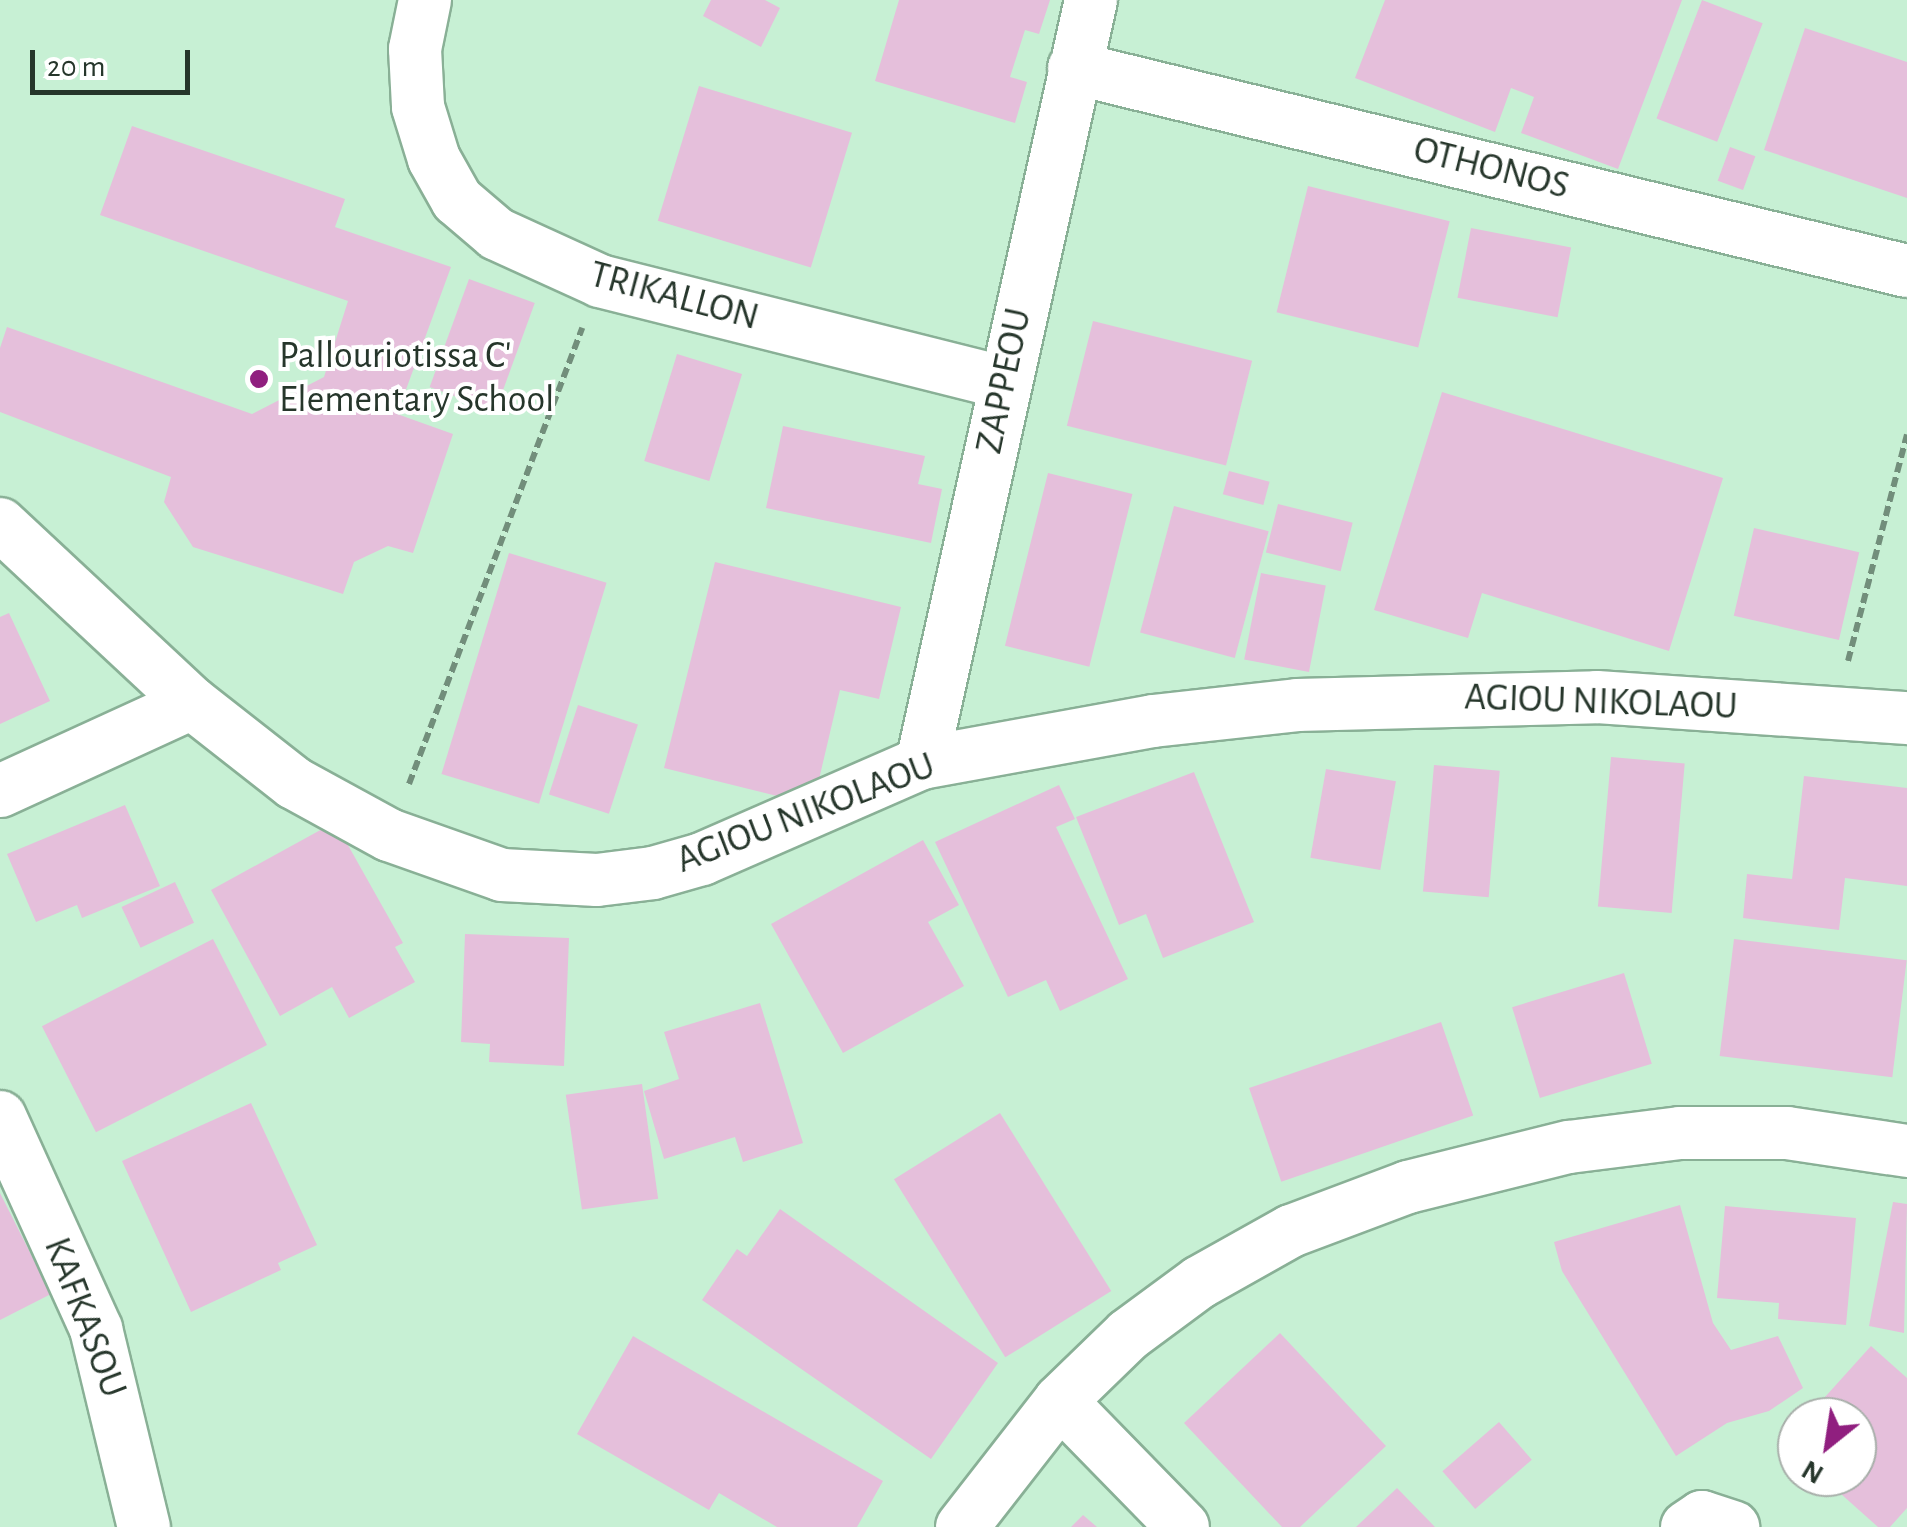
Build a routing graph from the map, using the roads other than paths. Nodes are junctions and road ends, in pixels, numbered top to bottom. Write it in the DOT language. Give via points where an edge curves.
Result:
graph roads {
  1 [pos="425,0"];
  2 [pos="1092,0"];
  3 [pos="1074,68"];
  4 [pos="1907,271"];
  5 [pos="1005,383"];
  6 [pos="0,524"];
  7 [pos="192,703"];
  8 [pos="1907,718"];
  9 [pos="922,763"];
  10 [pos="0,791"];
  11 [pos="0,1117"];
  12 [pos="1907,1151"];
  13 [pos="1060,1401"];
  14 [pos="144,1527"];
  15 [pos="962,1527"];
  16 [pos="1183,1527"];
  17 [pos="1688,1527"];
  18 [pos="1732,1527"];
  1 -- 5 [label="street, TRIKALLON" via="416,49 418,107 434,159 457,200 497,234 600,280"];
  2 -- 3 [label="street, ZAPPEOU"];
  3 -- 4 [label="street, OTHONOS"];
  3 -- 5 [label="street, ZAPPEOU"];
  5 -- 9 [label="street, ZAPPEOU"];
  6 -- 7 [label="street, AGIOU NIKOLAOU"];
  7 -- 9 [label="street, AGIOU NIKOLAOU" via="294,783 389,836 502,875 597,880 652,873 702,859"];
  7 -- 10 [label="street"];
  8 -- 9 [label="street, AGIOU NIKOLAOU" via="1597,697 1297,705 1043,737"];
  11 -- 14 [label="street, KAFKASOU" via="96,1329"];
  12 -- 13 [label="street" via="1786,1133 1680,1133 1569,1147 1408,1187 1291,1231 1200,1282 1128,1335"];
  13 -- 15 [label="street"];
  13 -- 16 [label="street"];
  17 -- 18 [label="street" via="1702,1517"];
}
